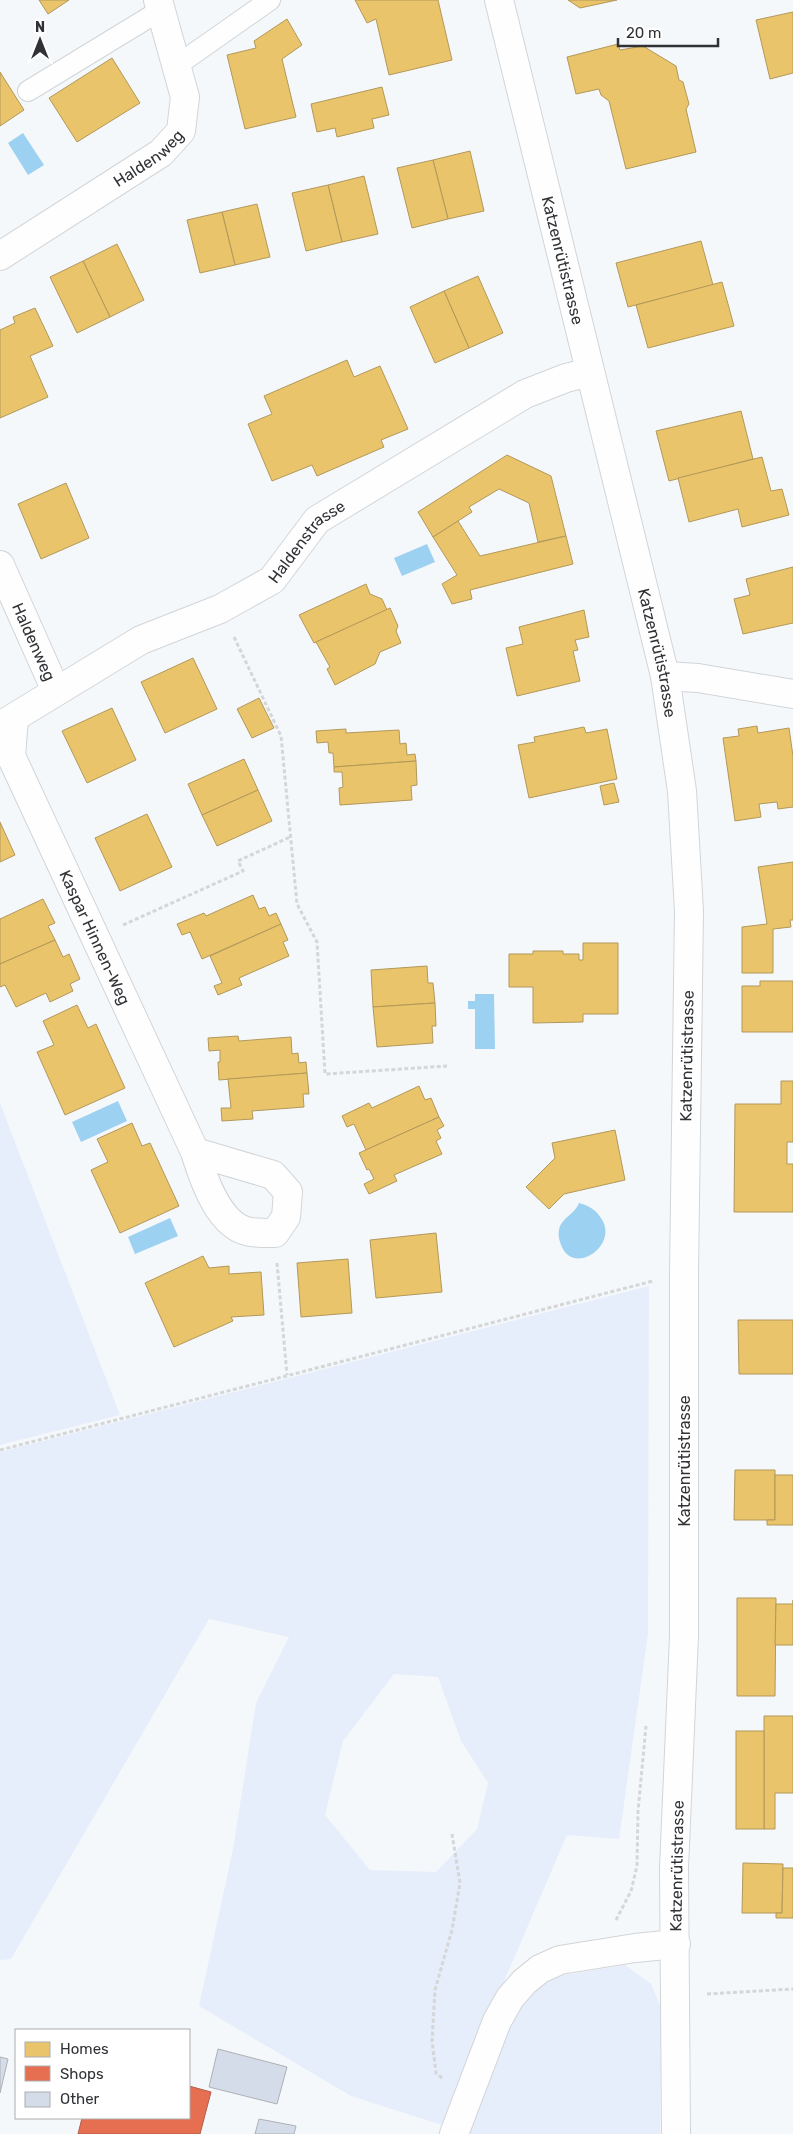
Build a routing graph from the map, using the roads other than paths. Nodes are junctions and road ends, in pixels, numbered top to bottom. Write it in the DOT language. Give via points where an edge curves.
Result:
graph roads {
  1 [pos="270,0"];
  2 [pos="499,0"];
  3 [pos="159,5"];
  4 [pos="176,66"];
  5 [pos="28,91"];
  6 [pos="0,256"];
  7 [pos="590,372"];
  8 [pos="0,564"];
  9 [pos="665,676"];
  10 [pos="56,692"];
  11 [pos="793,694"];
  12 [pos="7,722"];
  13 [pos="195,1152"];
  14 [pos="676,1944"];
  15 [pos="454,2134"];
  16 [pos="676,2134"];
  1 -- 4 [label="lane"];
  2 -- 7 [label="street, Katzenrütistrasse"];
  3 -- 4 [label="street, Haldenweg"];
  3 -- 5 [label="lane"];
  4 -- 6 [label="street, Haldenweg" via="185,97 181,131 161,153"];
  7 -- 9 [label="street, Katzenrütistrasse"];
  7 -- 10 [label="street, Haldenstrasse" via="526,394 317,520 272,580 220,609 141,640"];
  8 -- 10 [label="street, Haldenweg"];
  9 -- 11 [label="street" via="698,678"];
  9 -- 14 [label="street, Katzenrütistrasse" via="682,792 689,911 684,1636 674,1868"];
  10 -- 12 [label="street, Haldenstrasse"];
  12 -- 13 [label="street, Kaspar Hinnen-Weg" via="11,756"];
  13 -- 13 [label="street, Kaspar Hinnen-Weg" via="204,1181 224,1218 249,1232 274,1233 286,1217 288,1192 273,1175"];
  14 -- 15 [label="street" via="560,1960 540,1969 524,1982 497,2021"];
  14 -- 16 [label="street, Katzenrütistrasse"];
}
